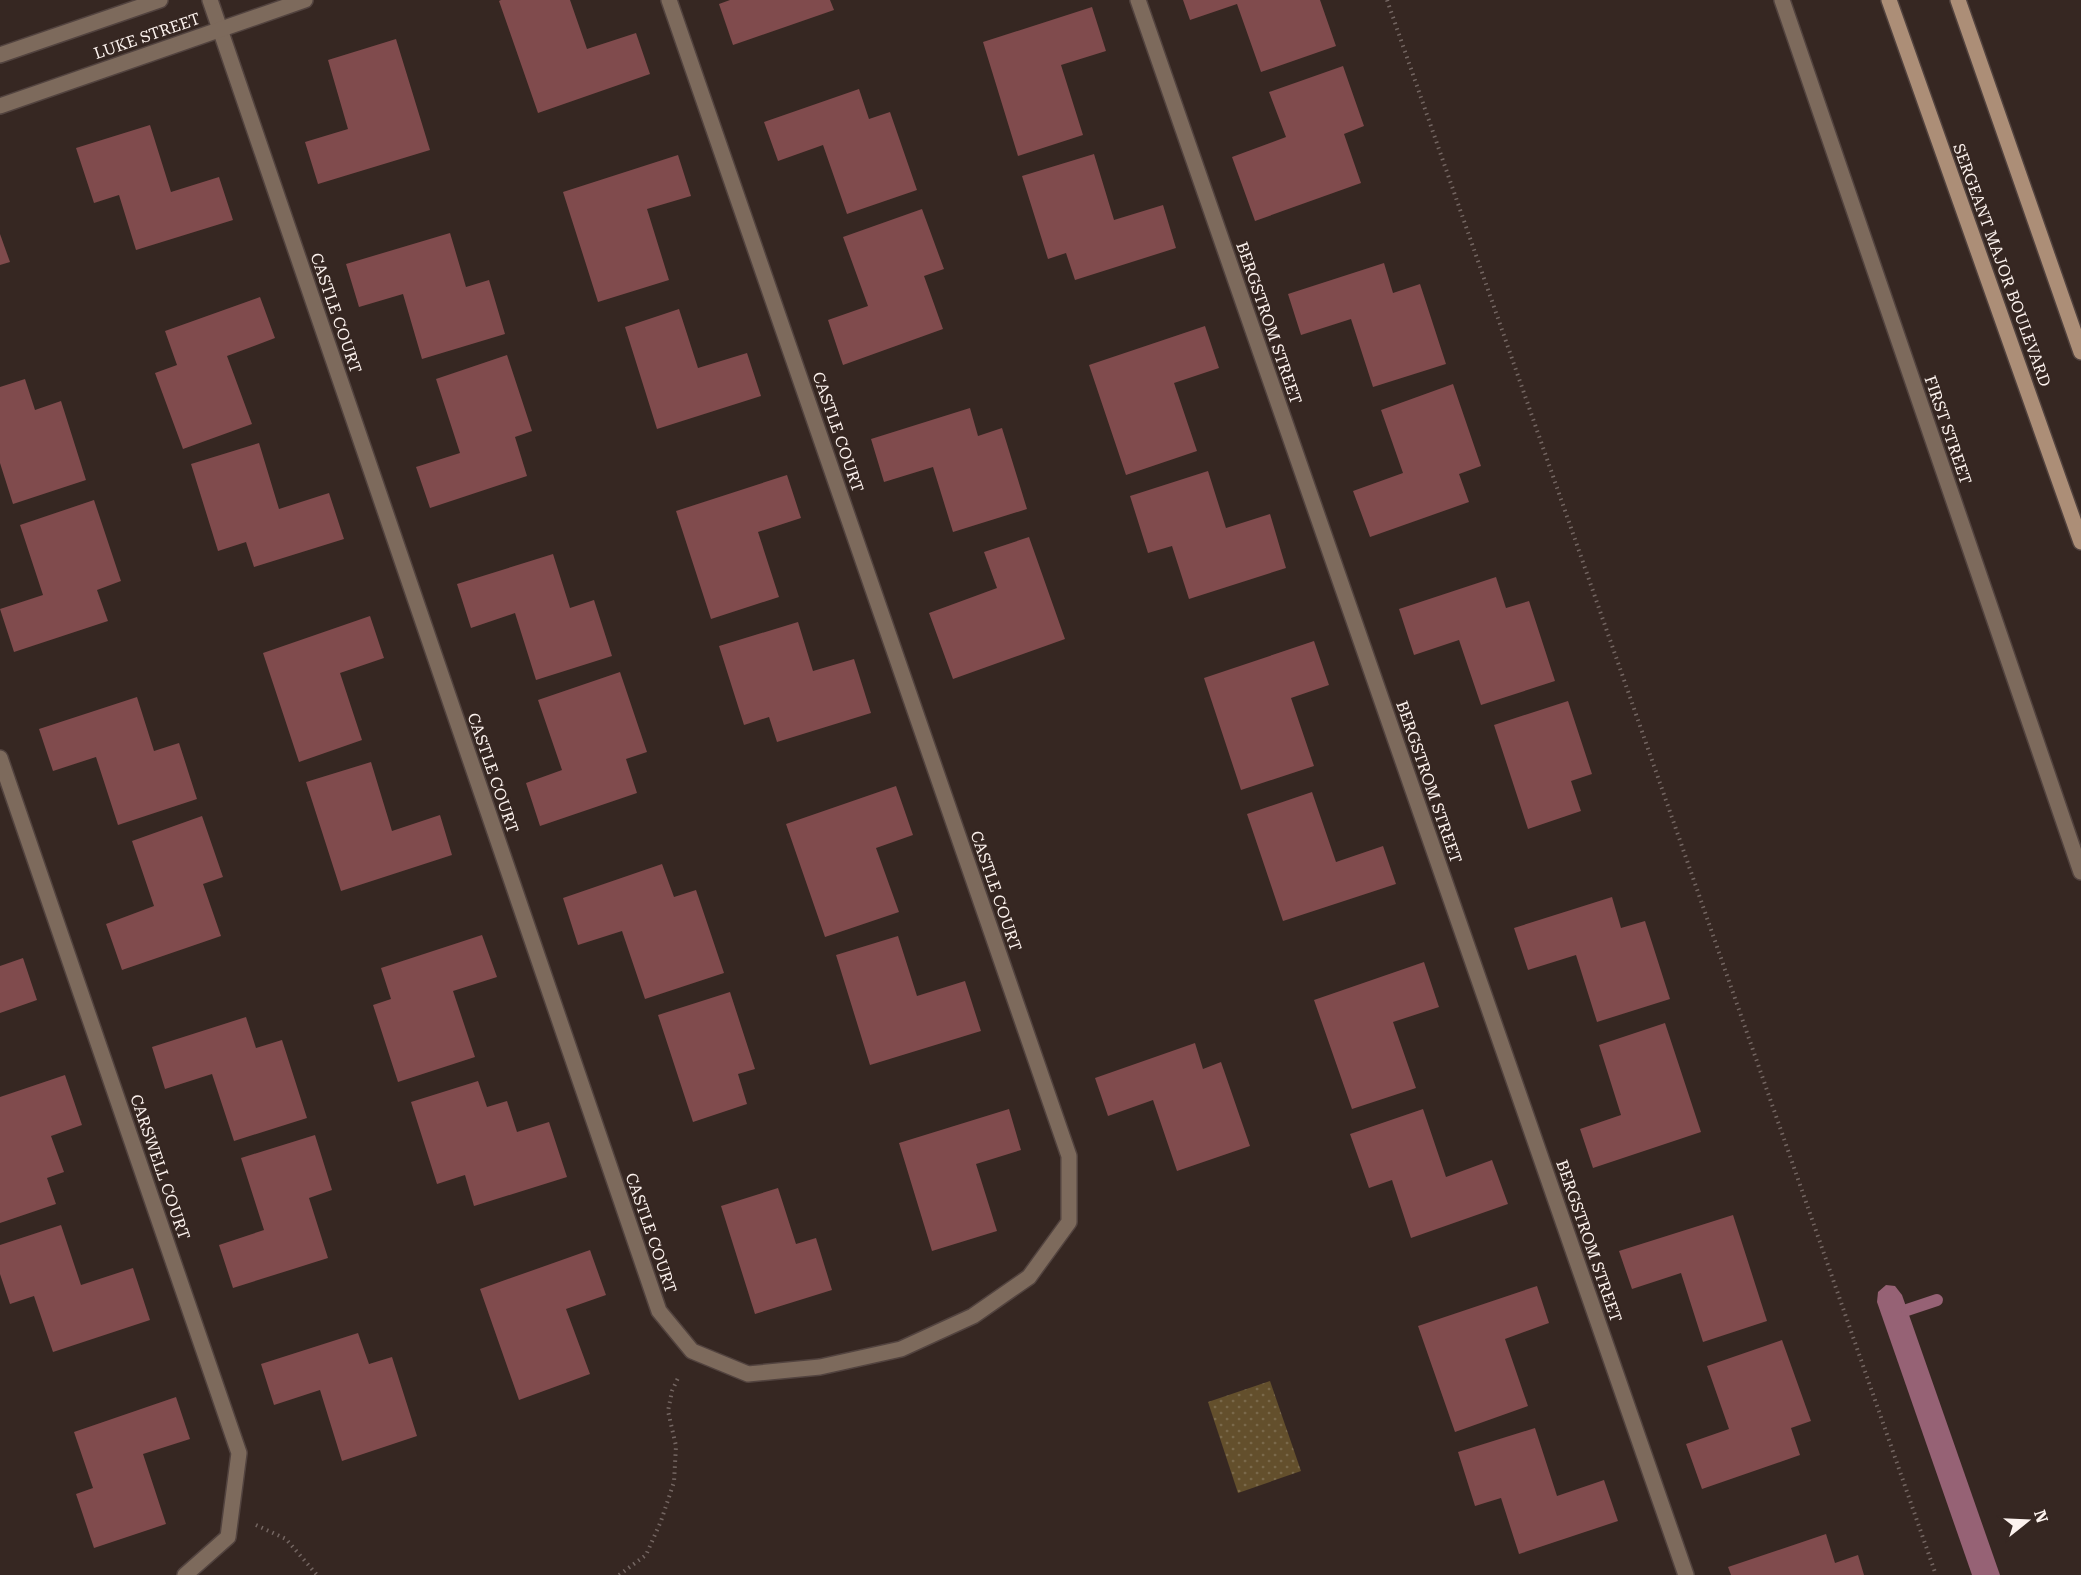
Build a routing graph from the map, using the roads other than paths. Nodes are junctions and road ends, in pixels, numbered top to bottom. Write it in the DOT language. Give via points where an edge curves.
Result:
graph roads {
  1 [pos="160,0"];
  2 [pos="210,0"];
  3 [pos="305,0"];
  4 [pos="669,0"];
  5 [pos="1138,0"];
  6 [pos="1782,0"];
  7 [pos="1889,0"];
  8 [pos="1958,0"];
  9 [pos="220,30"];
  10 [pos="0,55"];
  11 [pos="0,106"];
  12 [pos="2081,352"];
  13 [pos="2081,542"];
  14 [pos="0,758"];
  15 [pos="2081,872"];
  16 [pos="185,1575"];
  17 [pos="1686,1575"];
  1 -- 10 [label="street, LUKE STREET"];
  2 -- 9 [label="street, CASTLE COURT"];
  3 -- 9 [label="street, LUKE STREET"];
  4 -- 9 [label="street, CASTLE COURT" via="1069,1156 1069,1222 1029,1278 973,1316 901,1348 820,1367 748,1374 692,1351 659,1311"];
  5 -- 17 [label="street, BERGSTROM STREET"];
  6 -- 15 [label="street, FIRST STREET"];
  7 -- 13 [label="street, SERGEANT MAJOR BOULEVARD"];
  8 -- 12 [label="street"];
  9 -- 11 [label="street, LUKE STREET"];
  14 -- 16 [label="street, CARSWELL COURT" via="239,1453 228,1537"];
}
